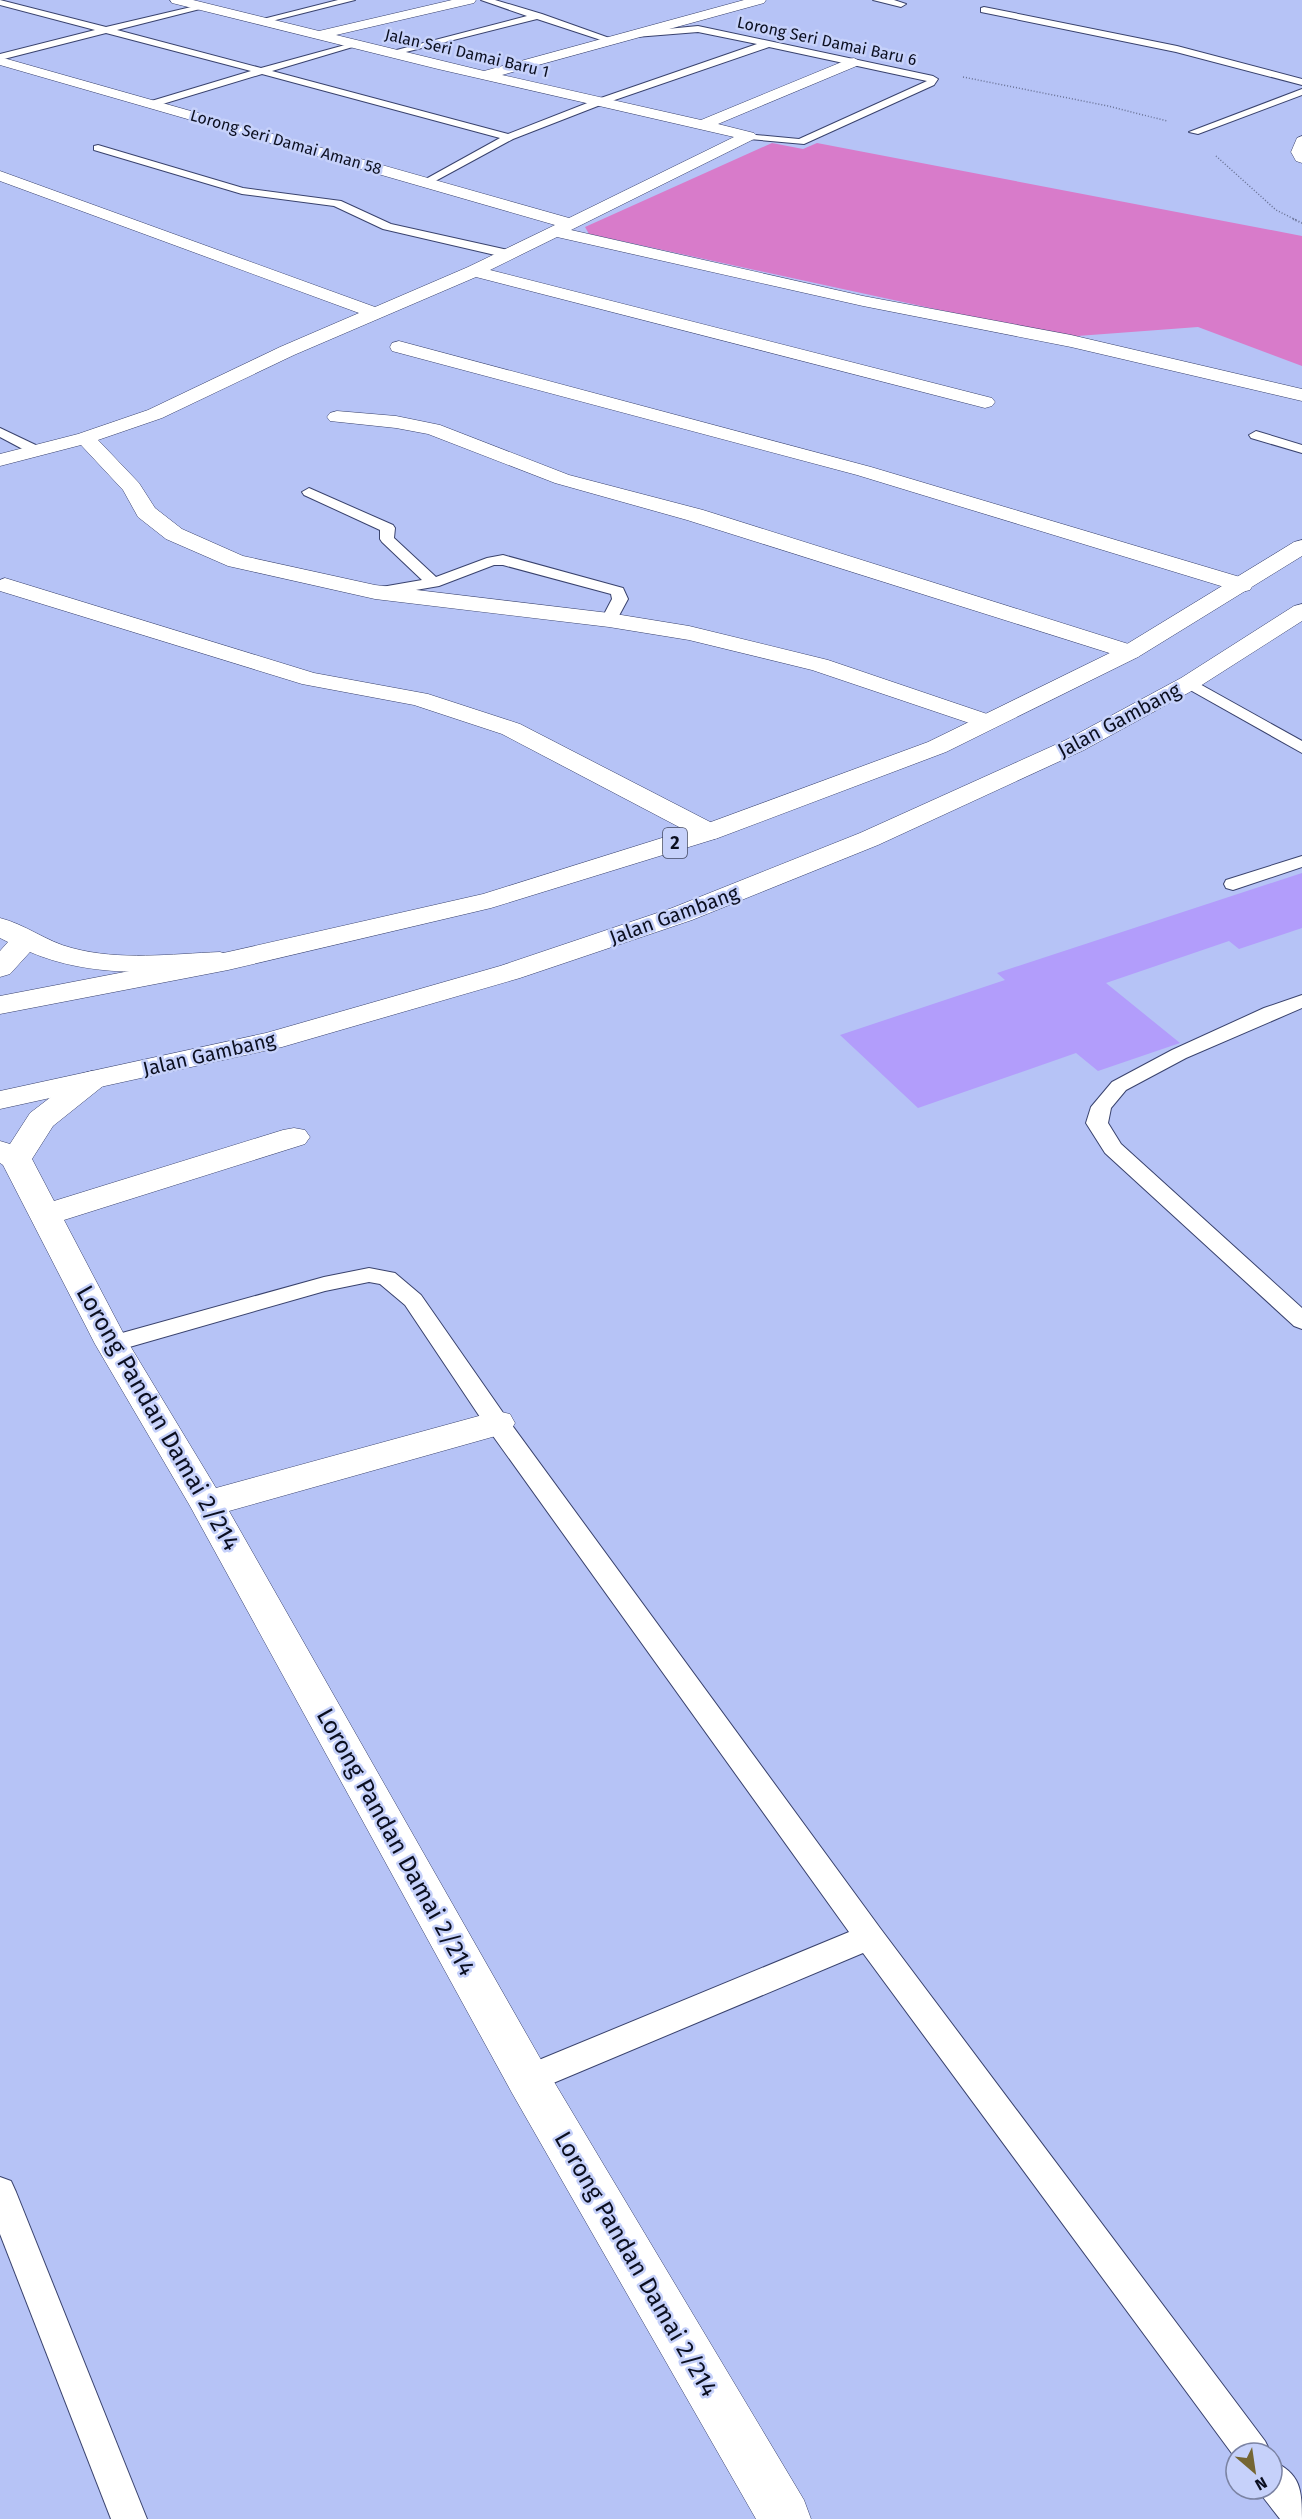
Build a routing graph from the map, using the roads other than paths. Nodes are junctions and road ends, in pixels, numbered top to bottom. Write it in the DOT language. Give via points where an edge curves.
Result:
graph roads {
  1 [pos="177,0"];
  2 [pos="228,0"];
  3 [pos="350,0"];
  4 [pos="469,0"];
  5 [pos="486,0"];
  6 [pos="755,0"];
  7 [pos="878,0"];
  8 [pos="0,2"];
  9 [pos="901,4"];
  10 [pos="201,6"];
  11 [pos="984,10"];
  12 [pos="539,16"];
  13 [pos="260,21"];
  14 [pos="106,30"];
  15 [pos="319,35"];
  16 [pos="626,36"];
  17 [pos="610,40"];
  18 [pos="353,44"];
  19 [pos="770,44"];
  20 [pos="390,53"];
  21 [pos="0,59"];
  22 [pos="854,62"];
  23 [pos="261,71"];
  24 [pos="484,76"];
  25 [pos="1302,82"];
  26 [pos="1302,92"];
  27 [pos="599,102"];
  28 [pos="152,104"];
  29 [pos="703,125"];
  30 [pos="1194,132"];
  31 [pos="749,136"];
  32 [pos="509,137"];
  33 [pos="1302,141"];
  34 [pos="98,148"];
  35 [pos="1302,158"];
  36 [pos="0,176"];
  37 [pos="428,182"];
  38 [pos="563,228"];
  39 [pos="508,254"];
  40 [pos="474,271"];
  41 [pos="375,313"];
  42 [pos="399,347"];
  43 [pos="1302,395"];
  44 [pos="985,402"];
  45 [pos="337,417"];
  46 [pos="0,432"];
  47 [pos="1256,435"];
  48 [pos="85,438"];
  49 [pos="1302,449"];
  50 [pos="37,451"];
  51 [pos="0,460"];
  52 [pos="309,492"];
  53 [pos="1302,547"];
  54 [pos="434,583"];
  55 [pos="5,585"];
  56 [pos="1242,585"];
  57 [pos="375,592"];
  58 [pos="1302,611"];
  59 [pos="1302,618"];
  60 [pos="609,620"];
  61 [pos="1275,628"];
  62 [pos="1130,652"];
  63 [pos="1189,683"];
  64 [pos="987,722"];
  65 [pos="1302,748"];
  66 [pos="709,832"];
  67 [pos="1302,861"];
  68 [pos="1233,884"];
  69 [pos="0,926"];
  70 [pos="25,941"];
  71 [pos="228,961"];
  72 [pos="0,968"];
  73 [pos="1302,1001"];
  74 [pos="0,1005"];
  75 [pos="92,1080"];
  76 [pos="0,1100"];
  77 [pos="294,1137"];
  78 [pos="8,1155"];
  79 [pos="45,1215"];
  80 [pos="1302,1321"];
  81 [pos="112,1344"];
  82 [pos="497,1424"];
  83 [pos="207,1504"];
  84 [pos="869,1937"];
  85 [pos="528,2079"];
  86 [pos="0,2192"];
  87 [pos="1244,2441"];
  88 [pos="1284,2495"];
  89 [pos="129,2519"];
  90 [pos="785,2519"];
  91 [pos="1302,2519"];
  1 -- 10 [label="main road, Jalan Seri Damai Baru 1"];
  2 -- 10 [label="main road"];
  3 -- 13 [label="lane"];
  4 -- 15 [label="main road"];
  5 -- 12 [label="lane"];
  6 -- 16 [label="main road"];
  7 -- 9 [label="lane"];
  8 -- 14 [label="lane"];
  10 -- 13 [label="main road, Jalan Seri Damai Baru 1"];
  10 -- 14 [label="lane"];
  11 -- 25 [label="lane" via="1177,50"];
  12 -- 17 [label="lane"];
  12 -- 20 [label="lane"];
  13 -- 15 [label="main road, Jalan Seri Damai Baru 1"];
  14 -- 21 [label="lane"];
  14 -- 23 [label="lane"];
  15 -- 18 [label="main road, Jalan Seri Damai Baru 1"];
  16 -- 17 [label="main road"];
  16 -- 19 [label="lane, Lorong Seri Damai Baru 6" via="698,29"];
  17 -- 24 [label="main road"];
  18 -- 20 [label="main road, Jalan Seri Damai Baru 1"];
  18 -- 23 [label="lane"];
  19 -- 22 [label="lane, Lorong Seri Damai Baru 6"];
  19 -- 27 [label="lane"];
  20 -- 24 [label="main road, Jalan Seri Damai Baru 1"];
  21 -- 28 [label="main road, Lorong Seri Damai Aman 58"];
  22 -- 29 [label="main road"];
  22 -- 31 [label="lane, Lorong Seri Damai Baru 6" via="933,79 800,142"];
  23 -- 28 [label="lane"];
  23 -- 32 [label="lane"];
  24 -- 27 [label="main road, Jalan Seri Damai Baru 1"];
  26 -- 30 [label="lane"];
  27 -- 29 [label="main road, Jalan Seri Damai Baru 1"];
  27 -- 32 [label="lane"];
  28 -- 37 [label="main road, Lorong Seri Damai Aman 58"];
  29 -- 31 [label="main road, Jalan Seri Damai Baru 1"];
  31 -- 38 [label="main road"];
  32 -- 37 [label="lane"];
  33 -- 35 [label="main road"];
  34 -- 39 [label="lane" via="242,191 337,203 387,227"];
  36 -- 41 [label="main road"];
  37 -- 38 [label="main road, Lorong Seri Damai Aman 58"];
  38 -- 39 [label="main road"];
  38 -- 43 [label="main road, Lorong Seri Damai Aman 58" via="863,301 1071,341"];
  39 -- 40 [label="main road"];
  40 -- 41 [label="main road"];
  40 -- 44 [label="main road"];
  41 -- 48 [label="main road" via="155,414"];
  42 -- 56 [label="main road" via="864,471"];
  45 -- 62 [label="main road" via="434,429 562,479 694,515"];
  46 -- 50 [label="lane"];
  47 -- 49 [label="lane"];
  48 -- 50 [label="main road"];
  48 -- 57 [label="main road" via="132,488 146,512 174,534 236,561"];
  50 -- 51 [label="main road"];
  52 -- 54 [label="lane" via="388,528 387,539"];
  53 -- 56 [label="main road, 2"];
  54 -- 57 [label="lane"];
  54 -- 60 [label="lane" via="503,560 618,591 620,599"];
  55 -- 66 [label="main road" via="310,679 419,699 511,729"];
  56 -- 62 [label="main road, 2"];
  57 -- 60 [label="main road"];
  58 -- 61 [label="main road, Jalan Gambang"];
  59 -- 61 [label="main road"];
  60 -- 64 [label="main road" via="689,633 820,665"];
  61 -- 63 [label="main road, Jalan Gambang"];
  62 -- 64 [label="main road, 2"];
  63 -- 65 [label="lane"];
  63 -- 75 [label="main road, Jalan Gambang" via="1075,745 869,839 682,914 510,972 273,1041"];
  64 -- 66 [label="main road, 2" via="936,747"];
  66 -- 71 [label="main road, 2" via="492,900"];
  67 -- 68 [label="lane"];
  69 -- 70 [label="main road"];
  70 -- 71 [label="main road" via="74,958"];
  70 -- 72 [label="main road"];
  71 -- 74 [label="main road, 2"];
  73 -- 80 [label="lane" via="1179,1054 1119,1086 1101,1107 1096,1124 1113,1148"];
  75 -- 76 [label="main road, Jalan Gambang"];
  75 -- 78 [label="main road, Lorong Pandan Damai 2/214" via="41,1120"];
  77 -- 79 [label="main road"];
  78 -- 79 [label="main road, Lorong Pandan Damai 2/214"];
  79 -- 81 [label="main road, Lorong Pandan Damai 2/214"];
  81 -- 82 [label="lane" via="324,1284 369,1275 387,1278 413,1300"];
  81 -- 83 [label="main road, Lorong Pandan Damai 2/214"];
  82 -- 83 [label="main road"];
  82 -- 84 [label="lane"];
  83 -- 85 [label="main road, Lorong Pandan Damai 2/214"];
  84 -- 85 [label="lane"];
  84 -- 87 [label="lane"];
  85 -- 90 [label="main road, Lorong Pandan Damai 2/214"];
  86 -- 89 [label="lane"];
  88 -- 91 [label="lane"];
}
